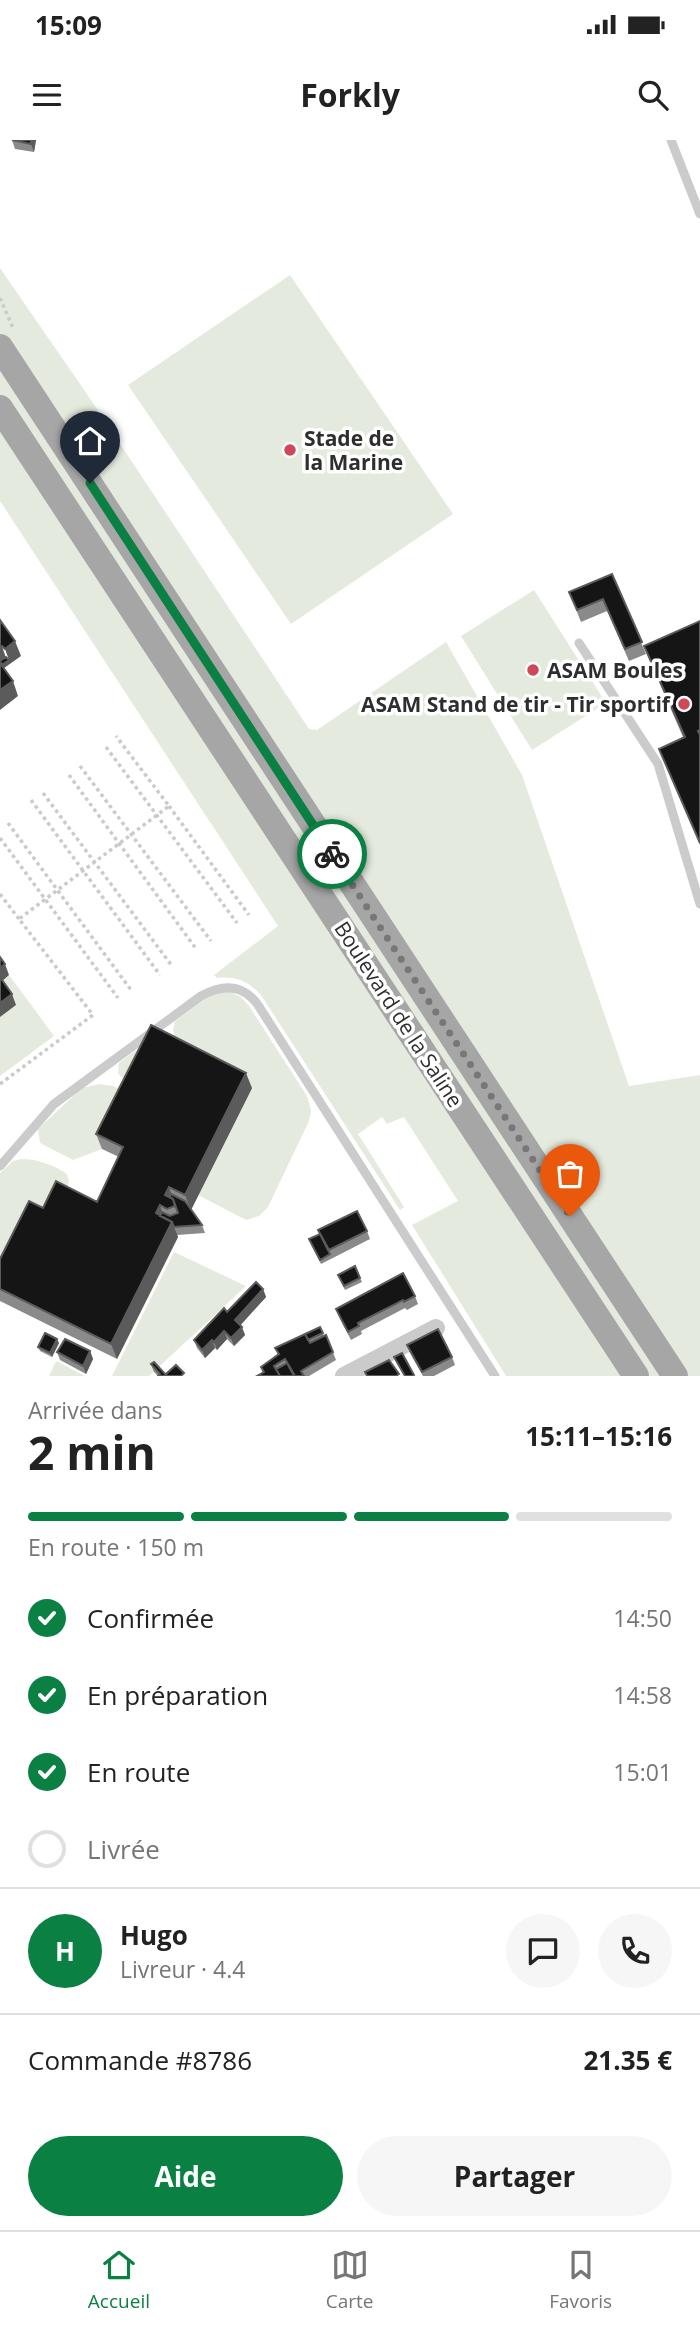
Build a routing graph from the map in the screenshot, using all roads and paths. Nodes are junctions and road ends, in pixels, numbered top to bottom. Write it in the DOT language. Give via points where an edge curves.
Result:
graph roads {
  1 [pos="671,140"];
  2 [pos="700,214"];
  3 [pos="0,332"];
  4 [pos="0,347"];
  5 [pos="15,369"];
  6 [pos="0,408"];
  7 [pos="579,643"];
  8 [pos="116,736"];
  9 [pos="106,747"];
  10 [pos="80,766"];
  11 [pos="69,775"];
  12 [pos="43,793"];
  13 [pos="31,800"];
  14 [pos="169,807"];
  15 [pos="158,815"];
  16 [pos="8,823"];
  17 [pos="131,835"];
  18 [pos="0,838"];
  19 [pos="120,843"];
  20 [pos="95,863"];
  21 [pos="83,871"];
  22 [pos="58,891"];
  23 [pos="0,894"];
  24 [pos="46,900"];
  25 [pos="700,904"];
  26 [pos="249,915"];
  27 [pos="19,919"];
  28 [pos="237,923"];
  29 [pos="211,941"];
  30 [pos="197,950"];
  31 [pos="172,966"];
  32 [pos="160,975"];
  33 [pos="131,990"];
  34 [pos="118,998"];
  35 [pos="0,1084"];
  36 [pos="0,1166"];
  37 [pos="436,1328"];
  38 [pos="344,1376"];
  39 [pos="495,1376"];
  40 [pos="636,1376"];
  41 [pos="675,1376"];
  1 -- 2 [label="lane"];
  3 -- 5 [label="lane"];
  4 -- 5 [label="main road, Boulevard de la Saline"];
  5 -- 41 [label="main road, Boulevard de la Saline"];
  6 -- 40 [label="main road, Boulevard de la Saline"];
  7 -- 25 [label="lane" via="658,764"];
  8 -- 14 [label="path"];
  9 -- 15 [label="path"];
  10 -- 17 [label="path"];
  11 -- 19 [label="path"];
  12 -- 20 [label="path"];
  13 -- 21 [label="path"];
  14 -- 15 [label="path"];
  14 -- 26 [label="path"];
  15 -- 17 [label="path"];
  15 -- 28 [label="path"];
  16 -- 22 [label="path"];
  17 -- 19 [label="path"];
  17 -- 29 [label="path"];
  18 -- 24 [label="path"];
  19 -- 20 [label="path"];
  19 -- 30 [label="path"];
  20 -- 21 [label="path"];
  20 -- 31 [label="path"];
  21 -- 22 [label="path"];
  21 -- 32 [label="path"];
  22 -- 24 [label="path"];
  22 -- 33 [label="path"];
  23 -- 27 [label="path"];
  24 -- 27 [label="path"];
  24 -- 34 [label="path"];
  27 -- 35 [label="path" via="93,1015"];
  36 -- 39 [label="lane" via="54,1104 201,996 224,987 243,990 258,1005"];
  37 -- 38 [label="street"];
}
